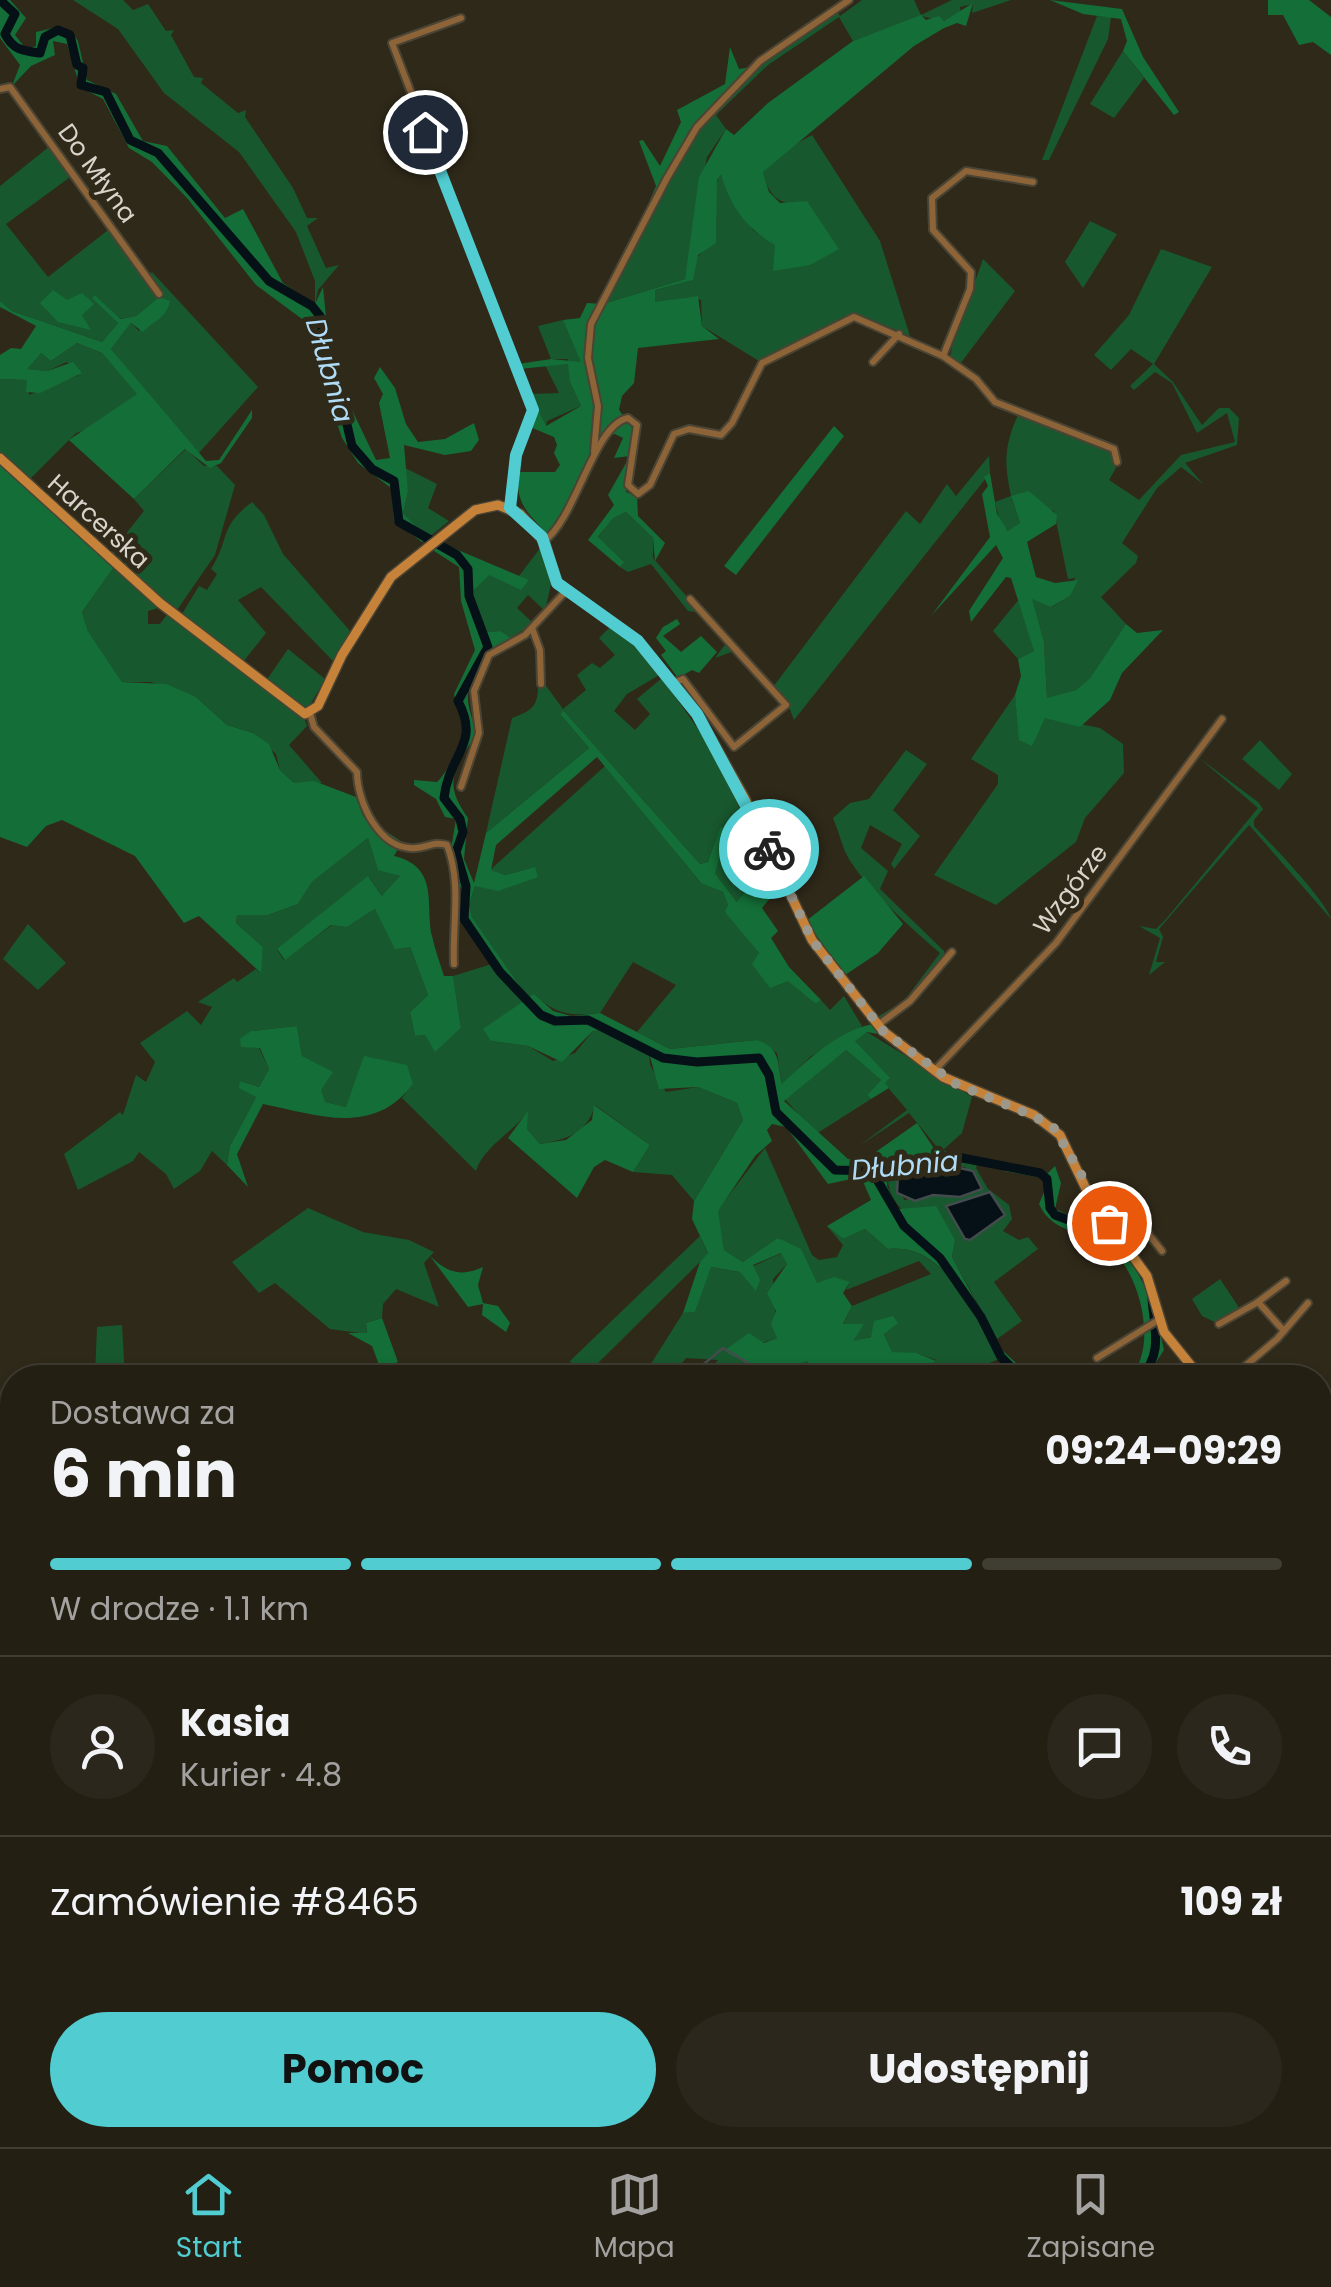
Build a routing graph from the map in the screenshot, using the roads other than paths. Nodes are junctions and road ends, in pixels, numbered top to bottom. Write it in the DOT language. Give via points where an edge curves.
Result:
graph roads {
  1 [pos="849,0"];
  2 [pos="461,18"];
  3 [pos="0,89"];
  4 [pos="1033,182"];
  5 [pos="159,294"];
  6 [pos="900,334"];
  7 [pos="943,356"];
  8 [pos="873,362"];
  9 [pos="0,458"];
  10 [pos="593,458"];
  11 [pos="1116,462"];
  12 [pos="510,508"];
  13 [pos="544,541"];
  14 [pos="566,591"];
  15 [pos="690,599"];
  16 [pos="532,628"];
  17 [pos="673,683"];
  18 [pos="540,684"];
  19 [pos="310,713"];
  20 [pos="1222,719"];
  21 [pos="461,787"];
  22 [pos="952,952"];
  23 [pos="454,964"];
  24 [pos="878,1025"];
  25 [pos="934,1071"];
  26 [pos="1095,1204"];
  27 [pos="1162,1251"];
  28 [pos="1286,1282"];
  29 [pos="1258,1302"];
  30 [pos="1308,1303"];
  31 [pos="1155,1321"];
  32 [pos="1219,1324"];
  33 [pos="1284,1331"];
  34 [pos="1097,1358"];
  35 [pos="1191,1365"];
  36 [pos="1246,1365"];
  1 -- 10 [label="street" via="760,61 696,127 608,287 588,340 598,406"];
  2 -- 12 [label="street" via="392,43 533,410 516,455"];
  3 -- 5 [label="street, Do Młyna" via="10,87"];
  4 -- 7 [label="street" via="966,171 932,198 934,230 971,272"];
  6 -- 7 [label="street"];
  6 -- 8 [label="street"];
  6 -- 10 [label="street" via="854,316 771,358 725,432 714,437 678,431 650,485 638,494 628,486 634,420 618,422"];
  7 -- 11 [label="street" via="995,402 1094,438 1114,449"];
  9 -- 19 [label="street, Harcerska" via="173,612 298,711"];
  10 -- 13 [label="street" via="585,482"];
  12 -- 13 [label="street"];
  12 -- 19 [label="street" via="480,508 386,584"];
  13 -- 14 [label="street" via="553,578"];
  14 -- 16 [label="street"];
  14 -- 17 [label="street" via="638,641"];
  15 -- 17 [label="street" via="786,705 734,747 683,679"];
  16 -- 18 [label="street"];
  16 -- 21 [label="street" via="496,649 478,676 478,733"];
  17 -- 24 [label="street" via="745,799 812,940"];
  19 -- 23 [label="street" via="314,727 357,772 361,804 380,829 401,846 447,845 453,861"];
  20 -- 25 [label="street, Wzgórze" via="1056,943"];
  22 -- 24 [label="street" via="910,1001"];
  24 -- 25 [label="street"];
  25 -- 26 [label="street" via="1055,1129"];
  26 -- 27 [label="street" via="1114,1191"];
  26 -- 31 [label="street" via="1146,1276"];
  28 -- 29 [label="street"];
  29 -- 32 [label="street"];
  29 -- 33 [label="street"];
  30 -- 33 [label="street"];
  31 -- 34 [label="street"];
  31 -- 35 [label="street"];
  33 -- 36 [label="street"];
}
